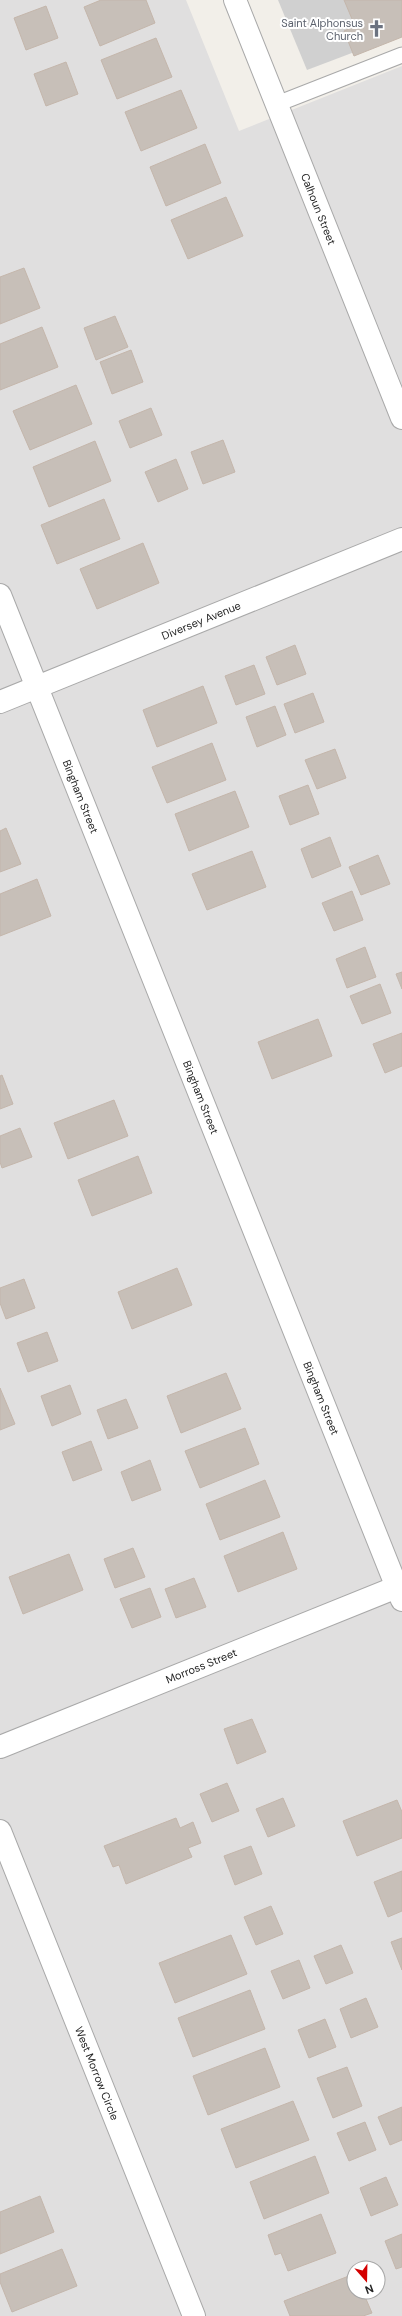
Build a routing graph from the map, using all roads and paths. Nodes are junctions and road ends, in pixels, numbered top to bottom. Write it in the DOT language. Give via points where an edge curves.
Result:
graph roads {
  1 [pos="235,0"];
  2 [pos="402,55"];
  3 [pos="277,104"];
  4 [pos="402,418"];
  5 [pos="402,539"];
  6 [pos="0,595"];
  7 [pos="37,687"];
  8 [pos="0,702"];
  9 [pos="400,1591"];
  10 [pos="0,1747"];
  11 [pos="0,1831"];
  12 [pos="194,2316"];
  1 -- 3 [label="street, Calhoun Street"];
  2 -- 3 [label="lane"];
  3 -- 4 [label="street, Calhoun Street"];
  5 -- 7 [label="street, Diversey Avenue"];
  6 -- 7 [label="street, Bingham Street"];
  7 -- 8 [label="street, Diversey Avenue"];
  7 -- 9 [label="street, Bingham Street"];
  9 -- 10 [label="street, Morross Street"];
  11 -- 12 [label="street, West Morrow Circle"];
}
